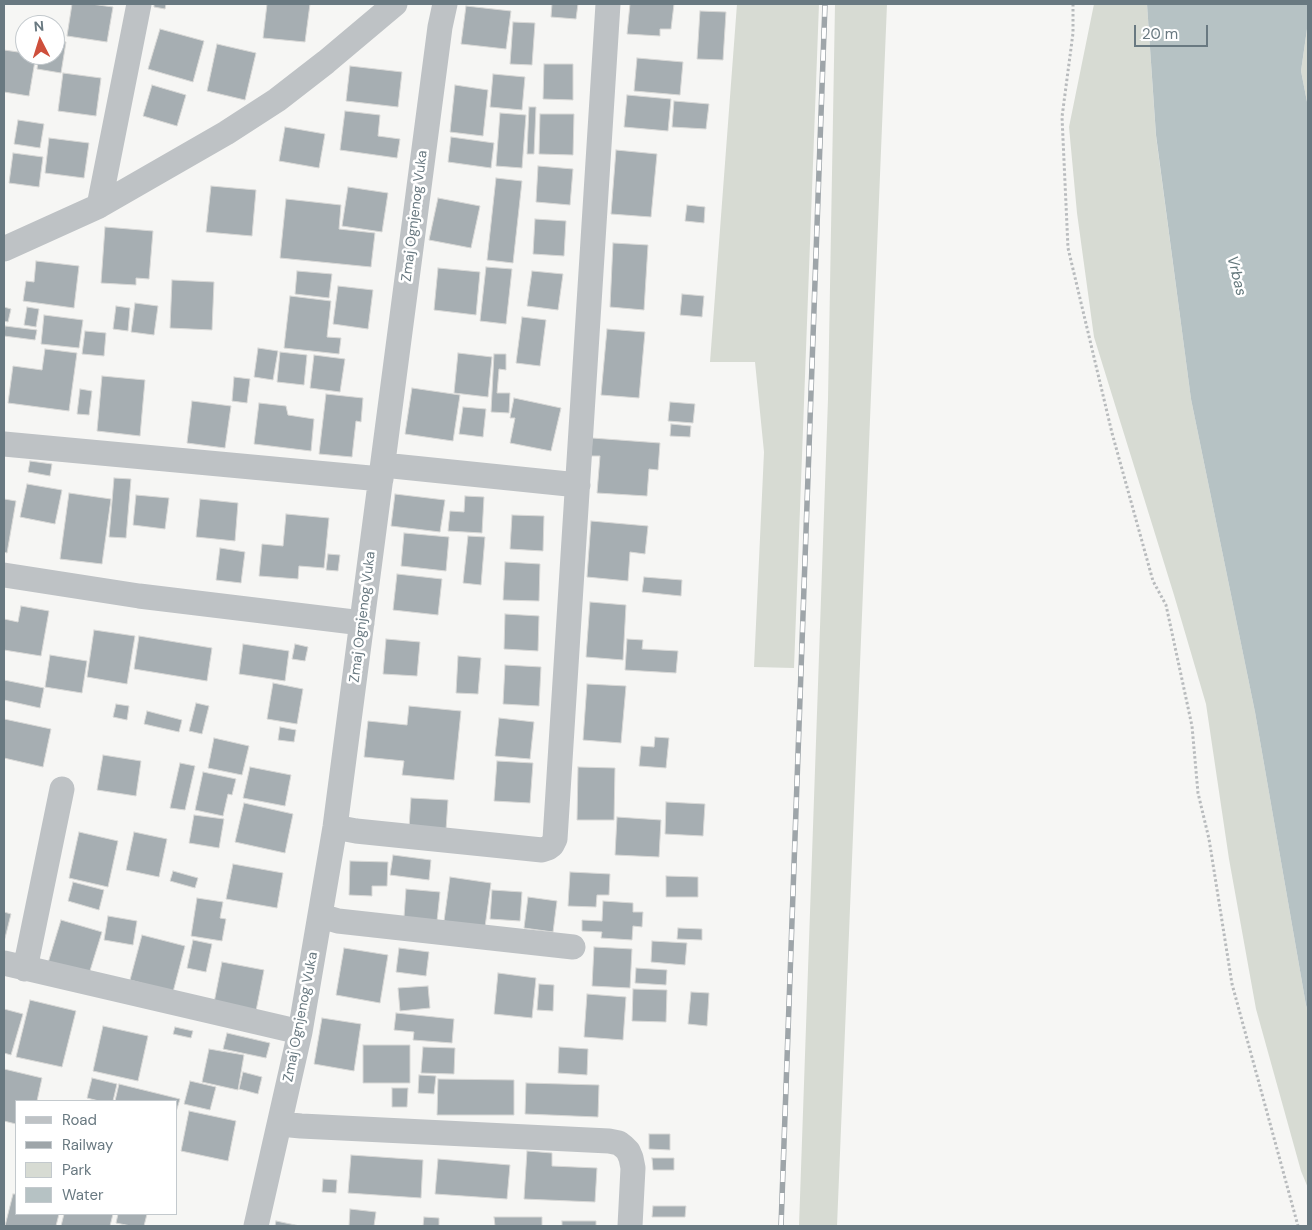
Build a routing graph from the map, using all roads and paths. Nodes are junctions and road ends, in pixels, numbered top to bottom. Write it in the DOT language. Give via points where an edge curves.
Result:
graph roads {
  1 [pos="139,4"];
  2 [pos="395,4"];
  3 [pos="445,4"];
  4 [pos="608,4"];
  5 [pos="1072,4"];
  6 [pos="99,206"];
  7 [pos="4,249"];
  8 [pos="4,444"];
  9 [pos="382,472"];
  10 [pos="578,485"];
  11 [pos="4,575"];
  12 [pos="362,623"];
  13 [pos="62,789"];
  14 [pos="335,827"];
  15 [pos="321,916"];
  16 [pos="572,947"];
  17 [pos="14,966"];
  18 [pos="300,1032"];
  19 [pos="280,1124"];
  20 [pos="256,1226"];
  21 [pos="630,1226"];
  22 [pos="1298,1226"];
  1 -- 6 [label="street"];
  2 -- 6 [label="street" via="277,100"];
  3 -- 9 [label="street, Zmaj Ognjenog Vuka"];
  4 -- 10 [label="street"];
  5 -- 22 [label="path" via="1073,33 1062,117 1068,248 1120,461 1153,581 1166,605 1192,726 1198,793 1209,839 1232,984"];
  6 -- 7 [label="street"];
  8 -- 9 [label="street"];
  9 -- 10 [label="street"];
  9 -- 12 [label="street, Zmaj Ognjenog Vuka"];
  10 -- 14 [label="street" via="556,831 552,845 542,850"];
  11 -- 12 [label="street" via="139,596"];
  12 -- 14 [label="street, Zmaj Ognjenog Vuka"];
  13 -- 17 [label="street"];
  14 -- 15 [label="street, Zmaj Ognjenog Vuka"];
  15 -- 16 [label="street" via="338,921"];
  15 -- 18 [label="street, Zmaj Ognjenog Vuka"];
  17 -- 18 [label="street"];
  18 -- 19 [label="street, Zmaj Ognjenog Vuka"];
  19 -- 20 [label="street, Zmaj Ognjenog Vuka"];
  19 -- 21 [label="street" via="609,1141 624,1147 631,1158"];
}
